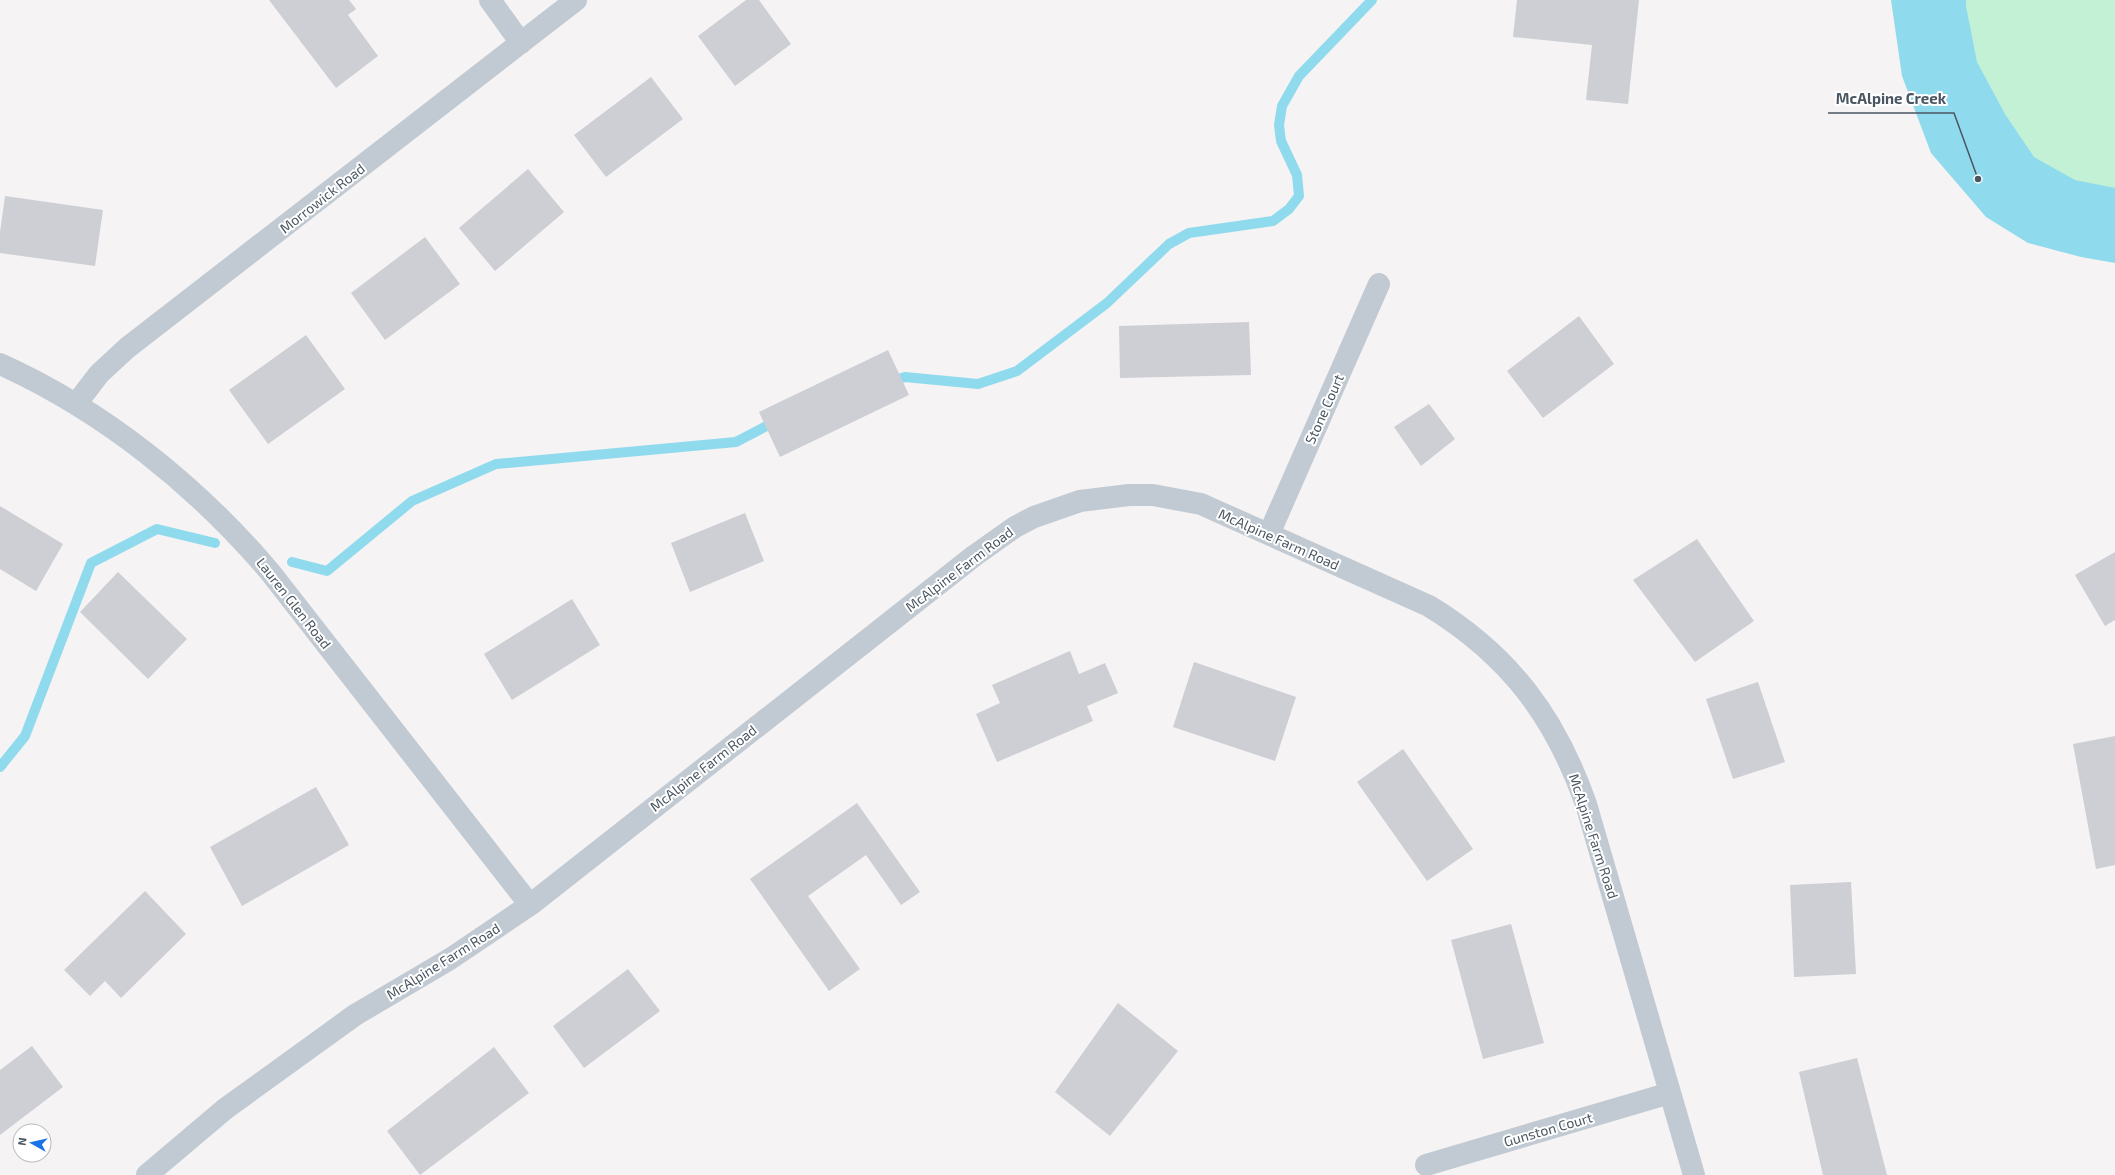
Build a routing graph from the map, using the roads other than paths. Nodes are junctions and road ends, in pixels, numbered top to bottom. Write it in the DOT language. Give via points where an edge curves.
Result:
graph roads {
  1 [pos="490,0"];
  2 [pos="576,0"];
  3 [pos="520,43"];
  4 [pos="1380,284"];
  5 [pos="0,364"];
  6 [pos="76,404"];
  7 [pos="1269,534"];
  8 [pos="530,905"];
  9 [pos="1670,1093"];
  10 [pos="1426,1165"];
  11 [pos="147,1175"];
  12 [pos="1694,1175"];
  1 -- 3 [label="street"];
  2 -- 3 [label="street, Morrowick Road"];
  3 -- 6 [label="street, Morrowick Road" via="128,348 99,374"];
  4 -- 7 [label="street, Stone Court"];
  5 -- 6 [label="street, Lauren Glen Road"];
  6 -- 8 [label="street, Lauren Glen Road" via="125,438 201,499 244,541"];
  7 -- 8 [label="street, McAlpine Farm Road" via="1201,504 1153,495 1080,501 1034,517 974,556"];
  7 -- 9 [label="street, McAlpine Farm Road" via="1429,606 1452,620 1495,655 1514,675 1547,719 1576,774 1586,804"];
  8 -- 11 [label="street, McAlpine Farm Road" via="450,959 355,1015 225,1109"];
  9 -- 10 [label="street, Gunston Court"];
  9 -- 12 [label="street, McAlpine Farm Road"];
}
